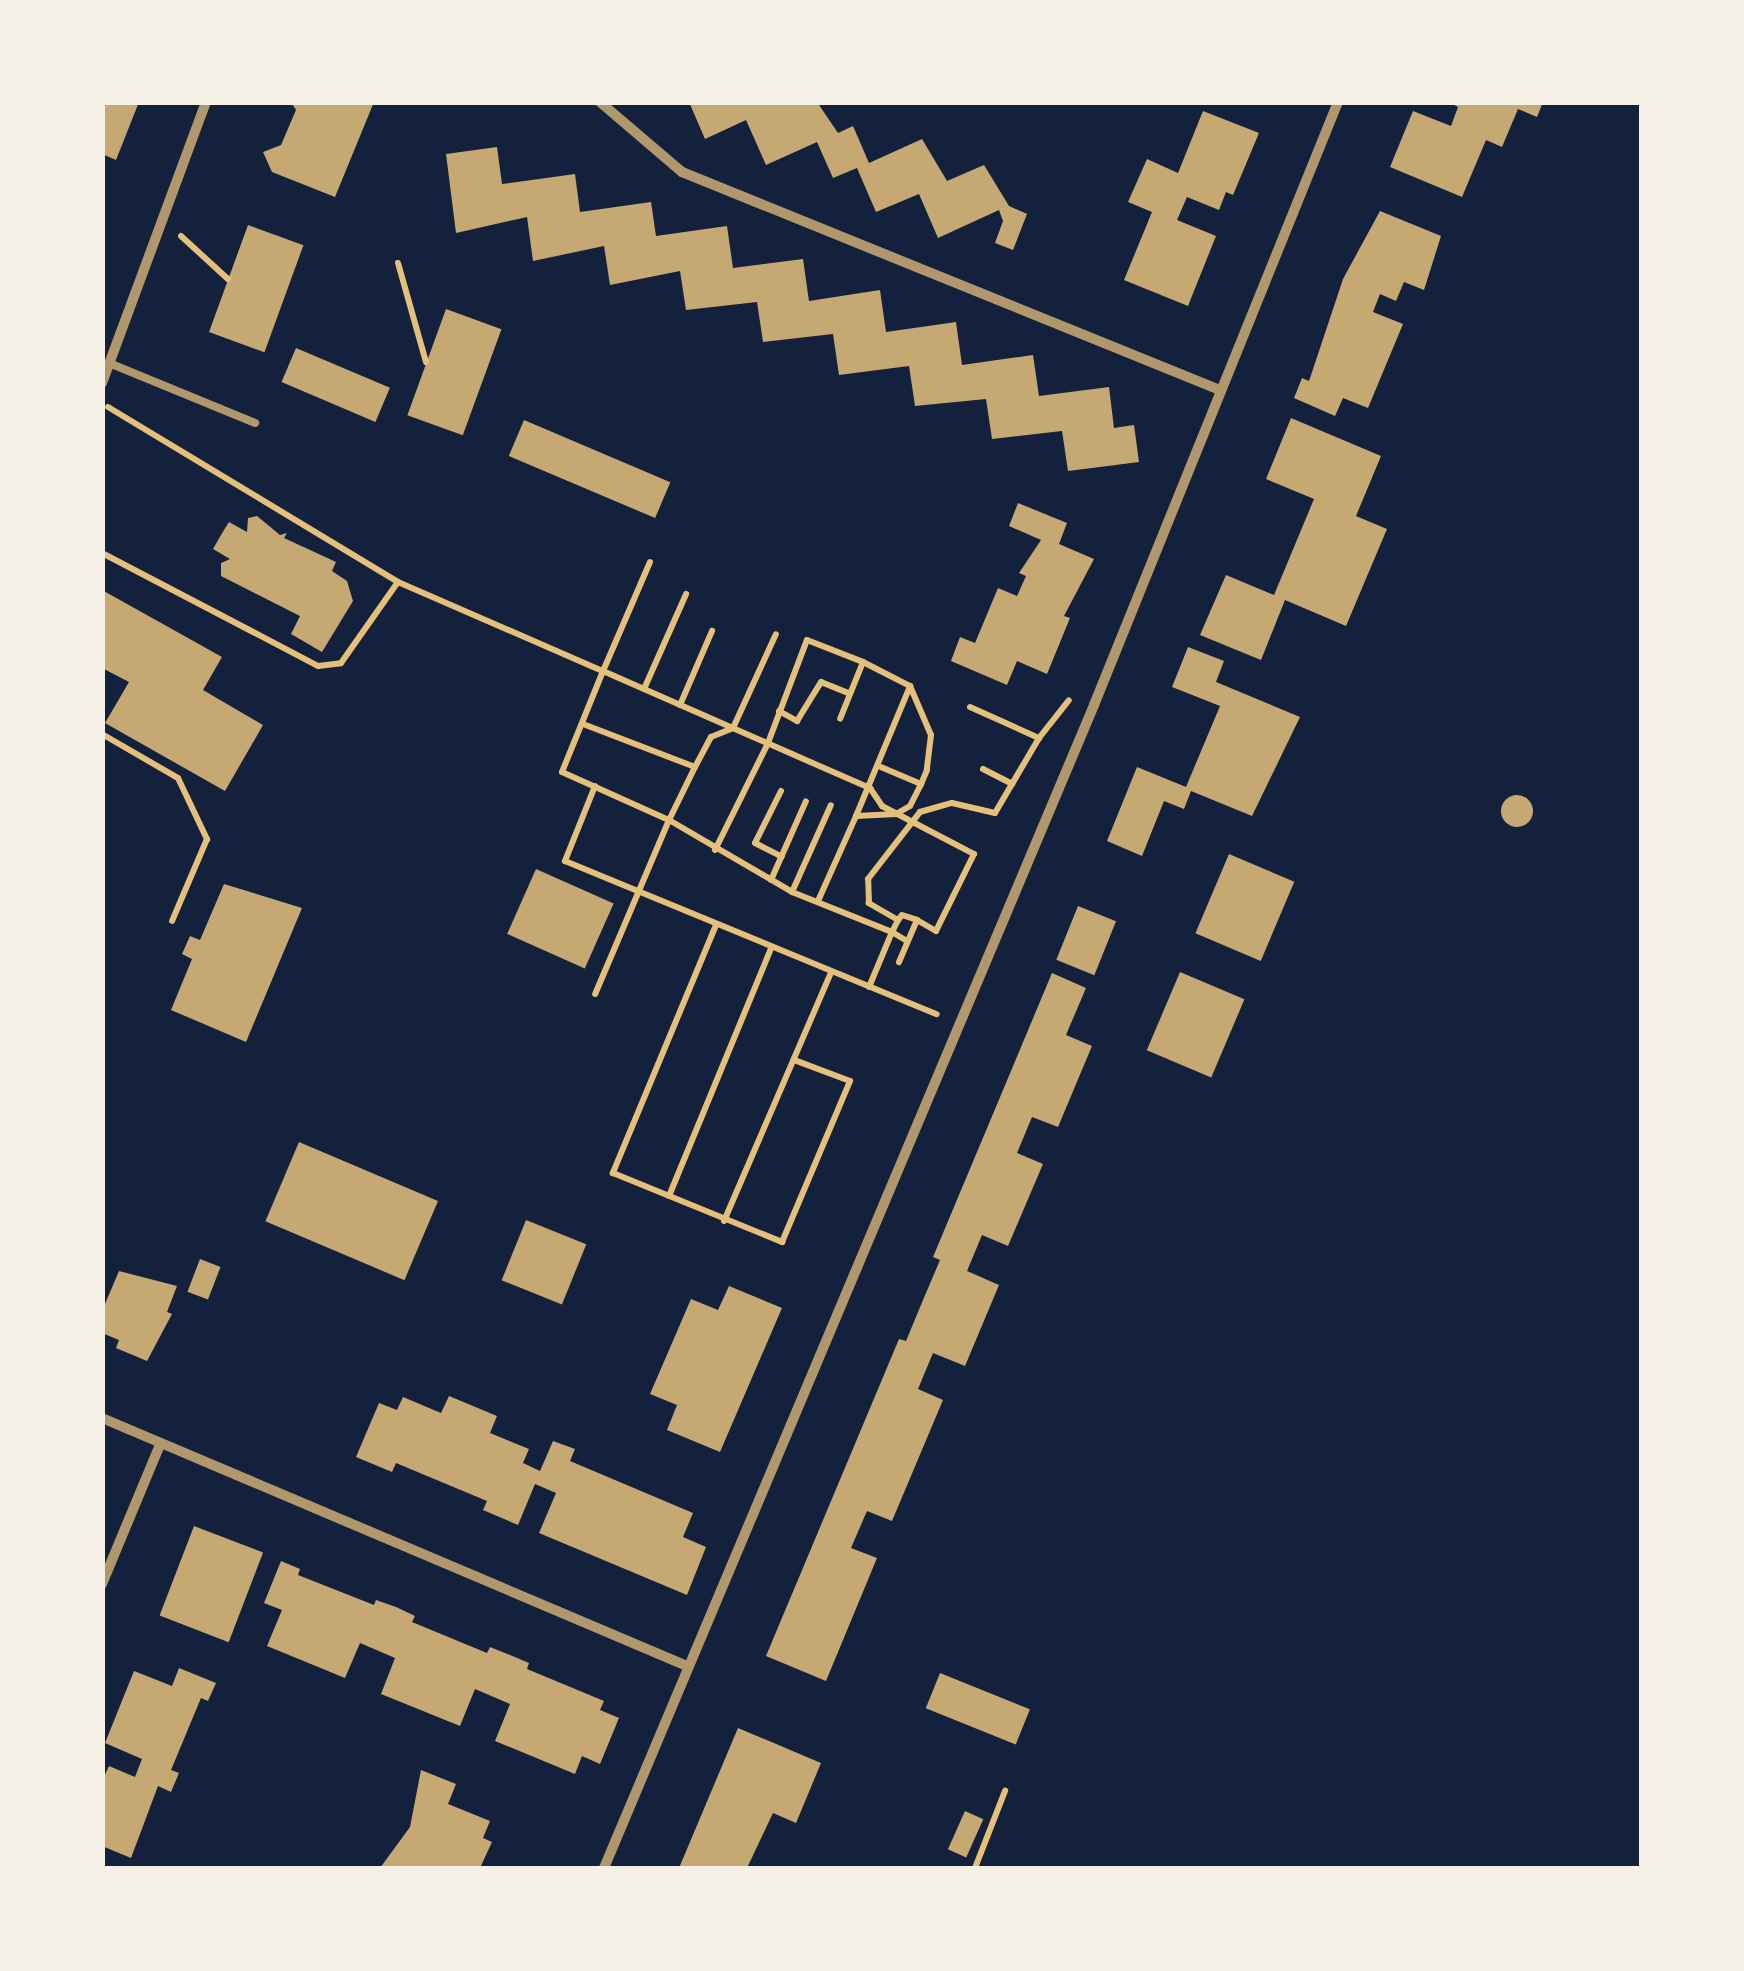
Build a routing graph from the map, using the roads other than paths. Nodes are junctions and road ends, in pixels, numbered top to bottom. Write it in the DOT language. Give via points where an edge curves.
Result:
graph roads {
  1 [pos="206,102"];
  2 [pos="600,102"];
  3 [pos="1338,102"];
  4 [pos="110,363"];
  5 [pos="102,383"];
  6 [pos="1220,390"];
  7 [pos="255,424"];
  8 [pos="102,1418"];
  9 [pos="160,1444"];
  10 [pos="102,1584"];
  11 [pos="687,1666"];
  12 [pos="604,1868"];
  1 -- 4 [label="street"];
  2 -- 6 [label="street" via="682,172"];
  3 -- 6 [label="street"];
  4 -- 5 [label="street"];
  4 -- 7 [label="lane"];
  6 -- 11 [label="street" via="1094,706"];
  8 -- 9 [label="street"];
  9 -- 10 [label="street"];
  9 -- 11 [label="street"];
  11 -- 12 [label="street"];
}
